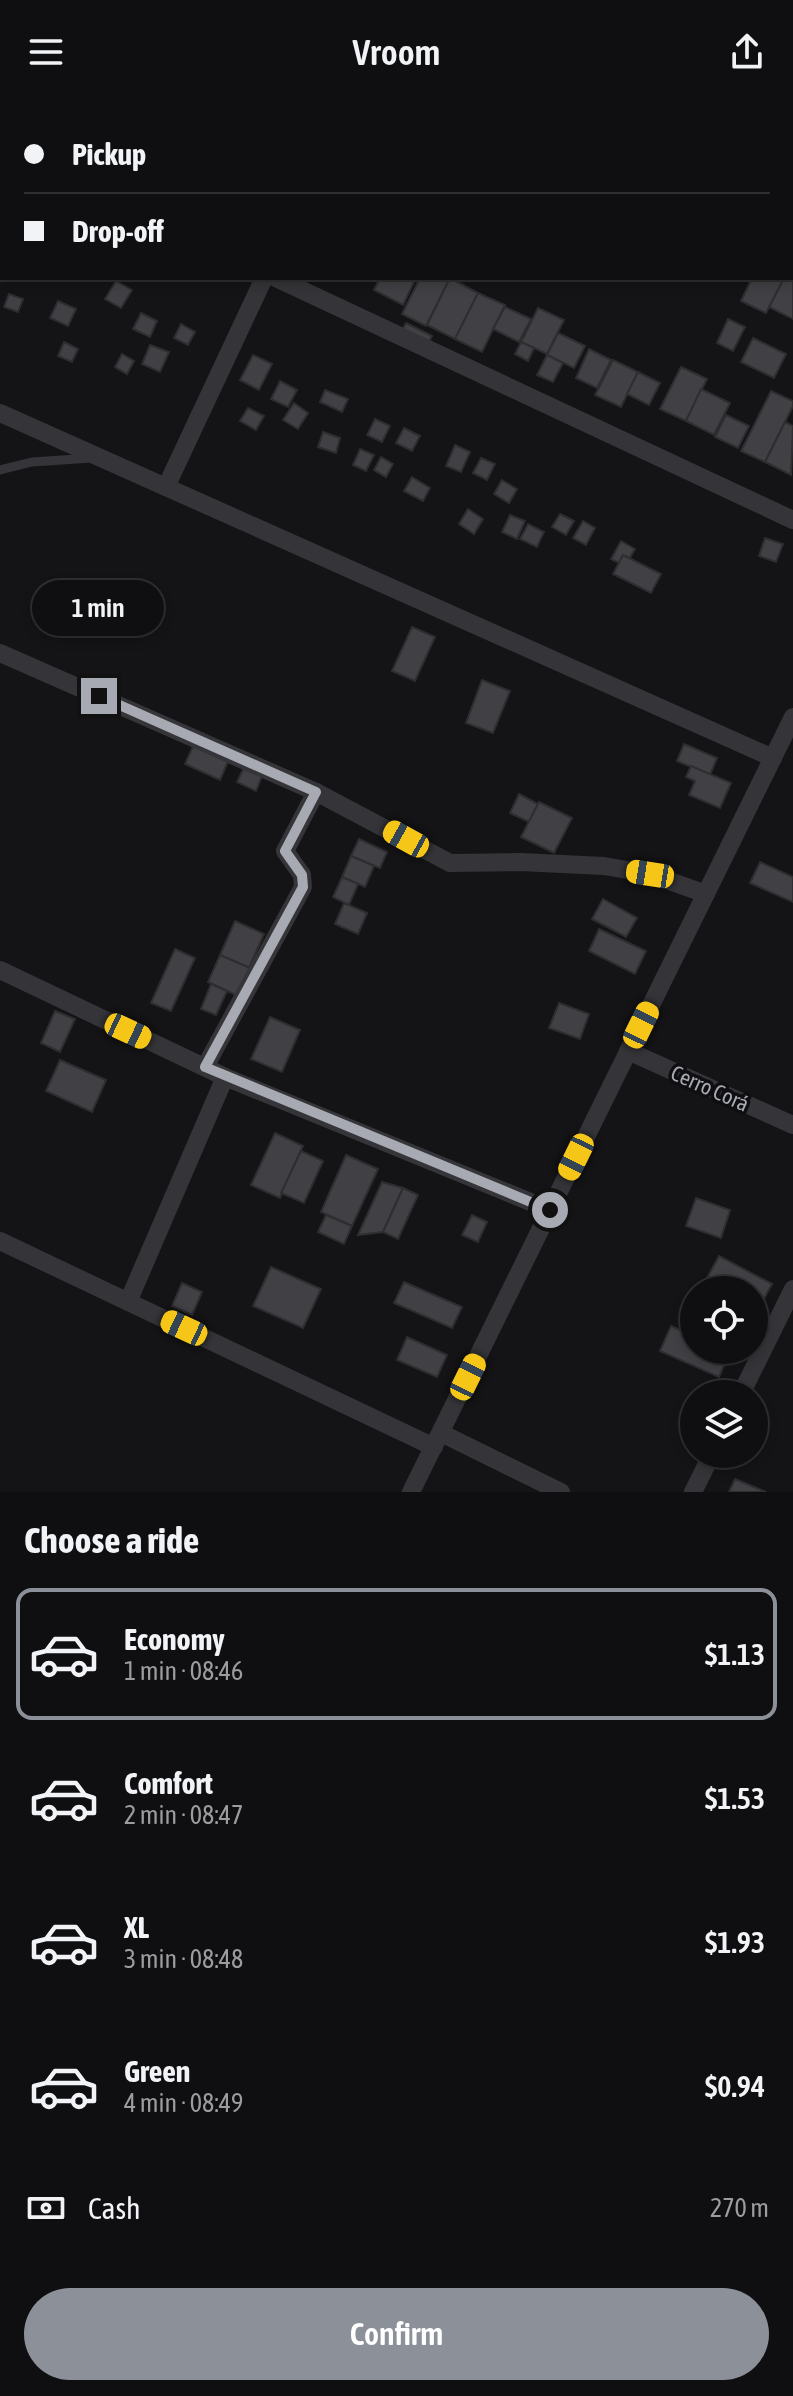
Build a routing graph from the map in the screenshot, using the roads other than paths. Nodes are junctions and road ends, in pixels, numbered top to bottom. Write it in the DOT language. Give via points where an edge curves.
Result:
graph roads {
  1 [pos="263,280"];
  2 [pos="280,280"];
  3 [pos="0,413"];
  4 [pos="100,457"];
  5 [pos="0,470"];
  6 [pos="166,487"];
  7 [pos="793,520"];
  8 [pos="0,653"];
  9 [pos="793,717"];
  10 [pos="773,758"];
  11 [pos="316,792"];
  12 [pos="706,894"];
  13 [pos="0,970"];
  14 [pos="628,1051"];
  15 [pos="205,1067"];
  16 [pos="225,1077"];
  17 [pos="793,1125"];
  18 [pos="550,1210"];
  19 [pos="0,1241"];
  20 [pos="793,1289"];
  21 [pos="128,1302"];
  22 [pos="748,1380"];
  23 [pos="437,1440"];
  24 [pos="705,1468"];
  25 [pos="411,1492"];
  26 [pos="561,1492"];
  27 [pos="693,1492"];
  1 -- 6 [label="street"];
  2 -- 7 [label="street"];
  3 -- 4 [label="street"];
  4 -- 5 [label="lane"];
  4 -- 6 [label="street"];
  6 -- 10 [label="street"];
  8 -- 11 [label="street"];
  9 -- 10 [label="street"];
  10 -- 12 [label="street"];
  11 -- 12 [label="street" via="450,863 604,866 650,874"];
  11 -- 15 [label="street" via="285,851 302,875 303,887"];
  12 -- 14 [label="street"];
  13 -- 15 [label="street"];
  14 -- 17 [label="street, Cerro Corá"];
  14 -- 18 [label="street"];
  15 -- 16 [label="street"];
  16 -- 18 [label="street"];
  16 -- 21 [label="street"];
  18 -- 23 [label="street"];
  19 -- 21 [label="street"];
  20 -- 22 [label="street"];
  21 -- 23 [label="street"];
  23 -- 25 [label="street"];
  23 -- 26 [label="street"];
  24 -- 27 [label="street"];
}
